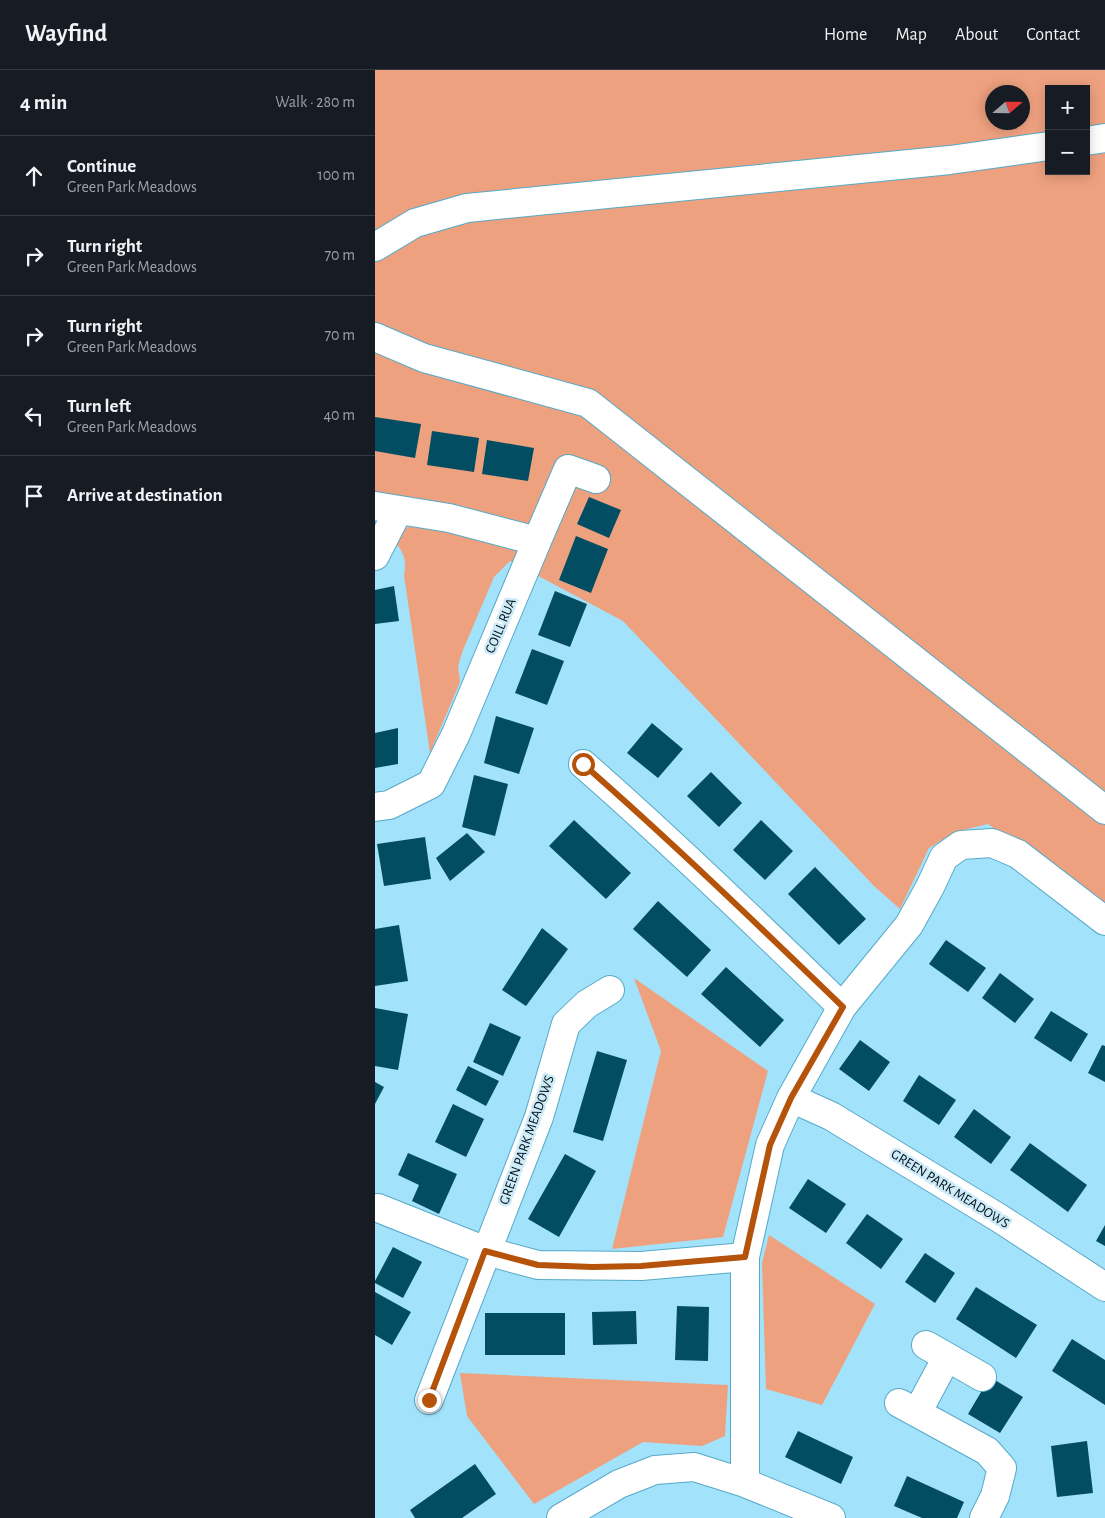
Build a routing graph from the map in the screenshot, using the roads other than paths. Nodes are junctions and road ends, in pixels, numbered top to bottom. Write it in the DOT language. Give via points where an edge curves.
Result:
graph roads {
  1 [pos="1105,138"];
  2 [pos="1090,140"];
  3 [pos="1045,147"];
  4 [pos="375,246"];
  5 [pos="375,337"];
  6 [pos="595,479"];
  7 [pos="387,508"];
  8 [pos="537,541"];
  9 [pos="375,556"];
  10 [pos="583,764"];
  11 [pos="375,807"];
  12 [pos="1105,810"];
  13 [pos="1105,920"];
  14 [pos="610,990"];
  15 [pos="843,1007"];
  16 [pos="791,1098"];
  17 [pos="378,1208"];
  18 [pos="485,1251"];
  19 [pos="745,1257"];
  20 [pos="1105,1287"];
  21 [pos="982,1377"];
  22 [pos="429,1400"];
  23 [pos="745,1483"];
  24 [pos="561,1518"];
  25 [pos="831,1518"];
  26 [pos="985,1518"];
  1 -- 2 [label="street"];
  3 -- 4 [label="street" via="950,160 467,208 415,223"];
  5 -- 12 [label="street" via="424,358 588,403"];
  6 -- 8 [label="street, COILL RUA" via="568,469"];
  7 -- 8 [label="street" via="449,518"];
  7 -- 9 [label="street"];
  8 -- 11 [label="street, COILL RUA" via="456,734 431,784 389,805"];
  10 -- 15 [label="street" via="710,878"];
  13 -- 15 [label="street" via="1018,854 992,842 961,846 944,857 909,925"];
  14 -- 18 [label="street, GREEN PARK MEADOWS" via="587,1004 567,1024 539,1117"];
  15 -- 16 [label="street"];
  16 -- 19 [label="street" via="770,1145"];
  16 -- 20 [label="street, GREEN PARK MEADOWS" via="831,1116"];
  17 -- 18 [label="street"];
  18 -- 19 [label="street" via="538,1265 593,1267"];
  18 -- 22 [label="street, GREEN PARK MEADOWS"];
  19 -- 23 [label="street"];
  21 -- 26 [label="street" via="936,1351 908,1408 987,1451 1002,1468"];
  23 -- 24 [label="street" via="694,1467 655,1470 619,1484"];
  23 -- 25 [label="street"];
}
